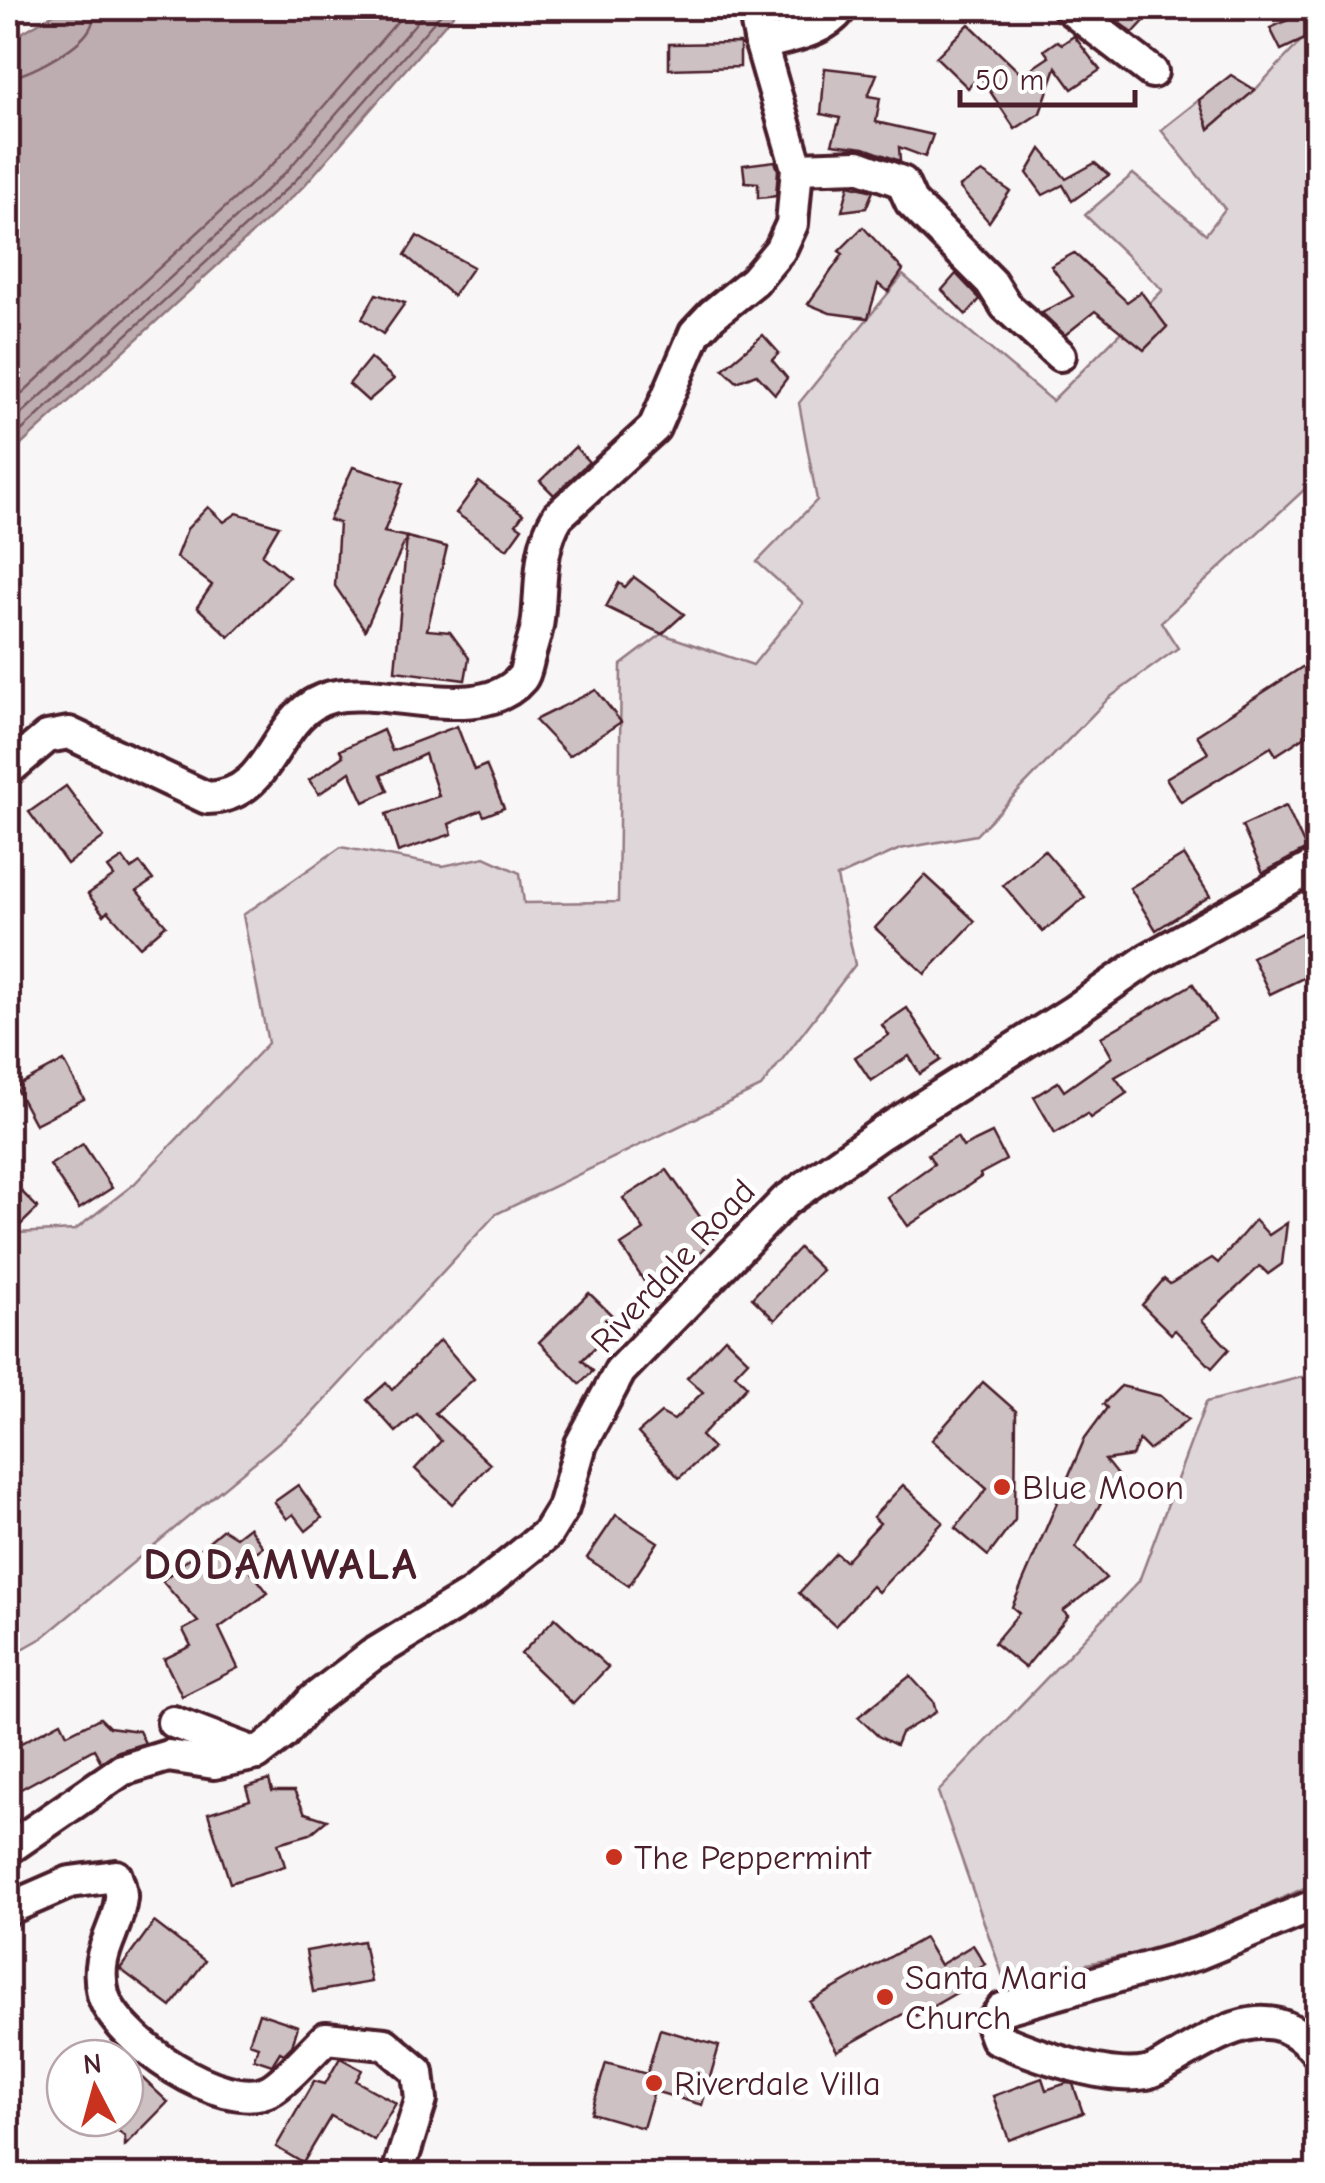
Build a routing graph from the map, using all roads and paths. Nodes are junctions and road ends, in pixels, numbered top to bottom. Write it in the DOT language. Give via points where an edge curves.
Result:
graph roads {
  1 [pos="754,8"];
  2 [pos="841,8"];
  3 [pos="1069,8"];
  4 [pos="761,44"];
  5 [pos="1152,72"];
  6 [pos="797,168"];
  7 [pos="1060,356"];
  8 [pos="8,770"];
  9 [pos="1318,864"];
  10 [pos="172,1722"];
  11 [pos="257,1754"];
  12 [pos="8,1849"];
  13 [pos="1318,1904"];
  14 [pos="8,1909"];
  15 [pos="1318,2053"];
  16 [pos="396,2176"];
  1 -- 4 [label="street"];
  2 -- 4 [label="street" via="832,20"];
  3 -- 5 [label="street"];
  4 -- 6 [label="street"];
  6 -- 7 [label="street" via="858,166 902,182 912,202 992,282 1006,306"];
  6 -- 8 [label="street" via="792,224 780,250 695,333 654,428 548,532 538,624 523,677 474,703 347,693 320,700 303,711 246,789 227,798 207,798 69,732 47,737"];
  9 -- 11 [label="street, Riverdale Road" via="1148,959 785,1201 620,1371 580,1444 563,1508 547,1534 474,1593 372,1654"];
  10 -- 11 [label="street"];
  11 -- 12 [label="street" via="214,1763 168,1756 122,1770"];
  13 -- 15 [label="street" via="1196,1954 1002,2008 992,2024 996,2038 1097,2071 1147,2074 1231,2026 1270,2022"];
  14 -- 16 [label="street" via="70,1882 116,1876 122,1896 99,1960 104,1997 129,2034 171,2069 215,2087 248,2094 270,2090 326,2038 385,2044 418,2072 421,2100"];
}
